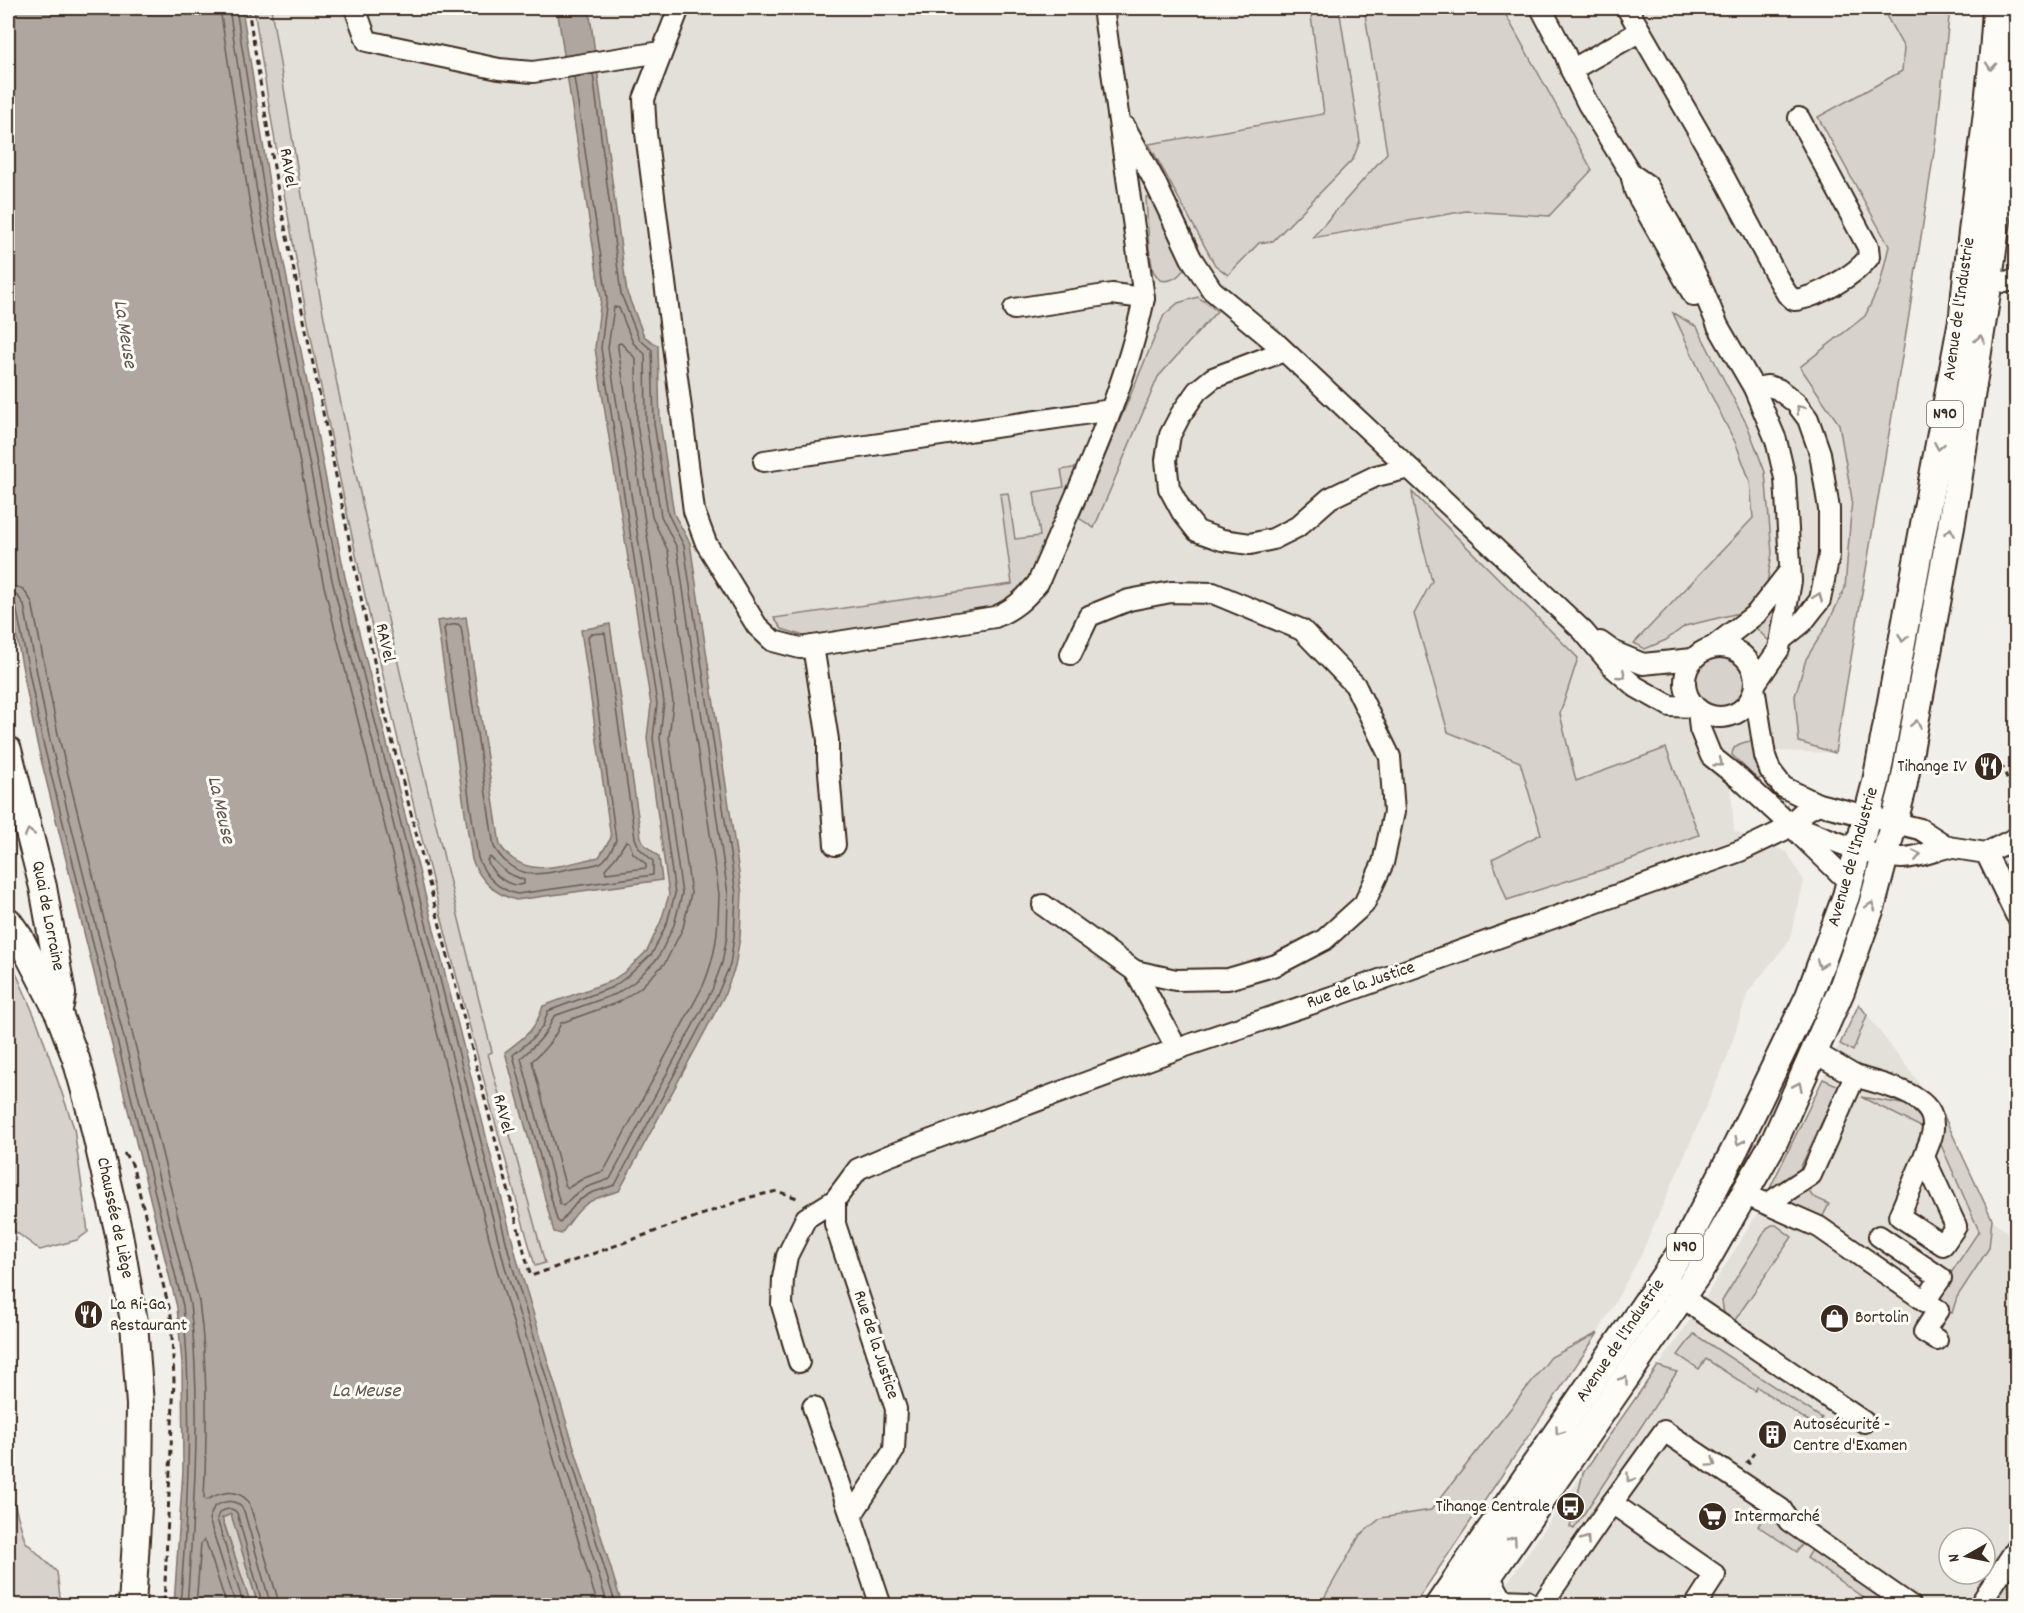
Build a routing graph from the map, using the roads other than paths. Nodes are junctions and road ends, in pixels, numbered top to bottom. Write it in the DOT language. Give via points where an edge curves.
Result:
graph roads {
  1 [pos="355,8"];
  2 [pos="680,8"];
  3 [pos="1103,8"];
  4 [pos="1541,8"];
  5 [pos="1627,8"];
  6 [pos="1996,8"];
  7 [pos="2016,30"];
  8 [pos="1639,32"];
  9 [pos="661,52"];
  10 [pos="1570,69"];
  11 [pos="1119,117"];
  12 [pos="1799,118"];
  13 [pos="1630,174"];
  14 [pos="1969,241"];
  15 [pos="2016,279"];
  16 [pos="1989,280"];
  17 [pos="1144,298"];
  18 [pos="1014,309"];
  19 [pos="1963,315"];
  20 [pos="1718,326"];
  21 [pos="1284,351"];
  22 [pos="1754,388"];
  23 [pos="1111,410"];
  24 [pos="764,461"];
  25 [pos="1409,468"];
  26 [pos="1789,572"];
  27 [pos="1583,631"];
  28 [pos="1781,640"];
  29 [pos="813,646"];
  30 [pos="1713,647"];
  31 [pos="1071,654"];
  32 [pos="1693,659"];
  33 [pos="1756,687"];
  34 [pos="1696,708"];
  35 [pos="8,750"];
  36 [pos="1818,804"];
  37 [pos="1868,816"];
  38 [pos="1788,823"];
  39 [pos="1903,824"];
  40 [pos="2016,838"];
  41 [pos="836,845"];
  42 [pos="1948,847"];
  43 [pos="1859,849"];
  44 [pos="1986,853"];
  45 [pos="1886,856"];
  46 [pos="1850,883"];
  47 [pos="1043,905"];
  48 [pos="2016,915"];
  49 [pos="8,921"];
  50 [pos="1135,971"];
  51 [pos="60,1014"];
  52 [pos="1177,1049"];
  53 [pos="1814,1052"];
  54 [pos="1855,1076"];
  55 [pos="1924,1157"];
  56 [pos="1744,1194"];
  57 [pos="835,1200"];
  58 [pos="1767,1204"];
  59 [pos="1879,1236"];
  60 [pos="1663,1278"];
  61 [pos="1683,1295"];
  62 [pos="1925,1301"];
  63 [pos="1937,1340"];
  64 [pos="799,1362"];
  65 [pos="813,1407"];
  66 [pos="1864,1422"];
  67 [pos="1612,1503"];
  68 [pos="850,1516"];
  69 [pos="2016,1549"];
  70 [pos="1479,1568"];
  71 [pos="1504,1603"];
  72 [pos="132,1605"];
  73 [pos="881,1605"];
  74 [pos="1438,1605"];
  75 [pos="1468,1605"];
  76 [pos="1534,1605"];
  77 [pos="1541,1605"];
  78 [pos="1695,1605"];
  79 [pos="1911,1605"];
  80 [pos="1979,1605"];
  1 -- 9 [label="street" via="367,42 499,69 533,72"];
  2 -- 9 [label="street"];
  3 -- 11 [label="street"];
  4 -- 10 [label="street"];
  5 -- 8 [label="street"];
  6 -- 14 [label="main road, Avenue de l'Industrie / N90, one-way" via="1987,112"];
  7 -- 16 [label="main road, Avenue de l'Industrie / N90" via="2006,152"];
  8 -- 10 [label="street"];
  8 -- 12 [label="street" via="1717,164 1776,275 1794,300 1805,299 1852,274 1869,257 1868,247"];
  9 -- 29 [label="street" via="644,99 645,122 694,510 706,543 757,626 773,641 800,648"];
  10 -- 13 [label="street"];
  11 -- 17 [label="street"];
  11 -- 21 [label="street" via="1191,258 1212,290"];
  13 -- 20 [label="street" via="1647,185 1670,224"];
  13 -- 20 [label="street" via="1624,196 1650,244 1682,297"];
  14 -- 16 [label="street"];
  14 -- 19 [label="main road, Avenue de l'Industrie / N90"];
  15 -- 16 [label="street"];
  16 -- 19 [label="street"];
  39 -- 16 [label="main road, Avenue de l'Industrie / N90, one-way"];
  17 -- 18 [label="street" via="1112,294"];
  17 -- 23 [label="street" via="1137,334"];
  19 -- 37 [label="main road, Avenue de l'Industrie / N90, one-way"];
  20 -- 22 [label="street"];
  21 -- 25 [label="street"];
  21 -- 25 [label="street" via="1213,378 1197,391 1170,435 1166,460 1169,488 1197,531 1250,544 1273,539 1297,527 1339,494 1376,476"];
  22 -- 26 [label="street" via="1776,441 1785,478"];
  28 -- 22 [label="street, one-way" via="1802,623 1820,600 1829,555 1830,509 1820,453 1808,419 1778,389"];
  23 -- 24 [label="street"];
  23 -- 29 [label="street" via="1038,583 1011,610 995,617"];
  25 -- 27 [label="street"];
  26 -- 28 [label="street" via="1791,581"];
  26 -- 30 [label="street" via="1756,614"];
  27 -- 32 [label="street" via="1614,652 1642,664"];
  27 -- 34 [label="street, one-way" via="1636,687 1670,706"];
  28 -- 33 [label="street"];
  29 -- 41 [label="street" via="828,740"];
  30 -- 32 [label="street"];
  30 -- 33 [label="street" via="1729,647 1749,661"];
  31 -- 50 [label="street" via="1089,616 1129,600 1171,592 1214,592 1302,630 1355,685 1390,758 1395,812 1383,863 1364,904 1324,940 1276,965 1228,978 1176,980"];
  32 -- 34 [label="street" via="1684,679 1688,698"];
  33 -- 34 [label="street" via="1751,701 1733,716 1713,717"];
  33 -- 36 [label="street" via="1770,770 1783,787"];
  34 -- 38 [label="street, one-way" via="1712,756"];
  51 -- 35 [label="main road, Quai de Lorraine, one-way" via="62,993 43,887"];
  36 -- 37 [label="street"];
  36 -- 38 [label="street, Rue de la Justice"];
  37 -- 39 [label="street"];
  37 -- 43 [label="main road, Avenue de l'Industrie / N90"];
  38 -- 43 [label="street"];
  38 -- 46 [label="street"];
  38 -- 52 [label="street, Rue de la Justice" via="1782,831 1740,851"];
  39 -- 42 [label="street" via="1920,829"];
  39 -- 45 [label="main road, Avenue de l'Industrie / N90"];
  40 -- 44 [label="street"];
  42 -- 44 [label="street"];
  45 -- 42 [label="street, one-way" via="1913,857"];
  43 -- 45 [label="street"];
  43 -- 46 [label="main road, Avenue de l'Industrie / N90"];
  44 -- 48 [label="street"];
  53 -- 45 [label="main road, Avenue de l'Industrie / N90, one-way" via="1841,992"];
  46 -- 60 [label="main road, Avenue de l'Industrie / N90, one-way" via="1809,996 1735,1149 1683,1249"];
  47 -- 50 [label="street"];
  49 -- 51 [label="main road, Chaussée de Liège"];
  50 -- 52 [label="street"];
  51 -- 72 [label="main road, Chaussée de Liège" via="90,1109 119,1234 134,1322 140,1416"];
  52 -- 57 [label="street, Rue de la Justice" via="858,1169"];
  53 -- 54 [label="street"];
  56 -- 53 [label="main road, Avenue de l'Industrie / N90, one-way" via="1775,1140"];
  54 -- 55 [label="street" via="1916,1096 1932,1115 1934,1128"];
  54 -- 58 [label="street" via="1811,1175"];
  56 -- 58 [label="street"];
  56 -- 61 [label="main road, Avenue de l'Industrie / N90"];
  57 -- 64 [label="street, Rue de la Justice" via="806,1218 787,1256 782,1305"];
  57 -- 68 [label="street, Rue de la Justice" via="835,1224 896,1409 894,1450"];
  58 -- 62 [label="street" via="1819,1227"];
  59 -- 62 [label="street" via="1941,1278"];
  60 -- 61 [label="street"];
  60 -- 70 [label="main road, Avenue de l'Industrie / N90, one-way"];
  61 -- 66 [label="street"];
  70 -- 61 [label="main road, Avenue de l'Industrie / N90, one-way"];
  62 -- 63 [label="street" via="1938,1310 1924,1332"];
  65 -- 68 [label="street"];
  77 -- 67 [label="street, one-way"];
  67 -- 78 [label="street" via="1715,1575"];
  67 -- 79 [label="street" via="1664,1431 1781,1509 1788,1521"];
  68 -- 73 [label="street"];
  69 -- 80 [label="street"];
  70 -- 71 [label="street"];
  70 -- 74 [label="main road, Avenue de l'Industrie / N90"];
  70 -- 75 [label="main road, Avenue de l'Industrie / N90"];
  71 -- 76 [label="street" via="1527,1601"];
}
